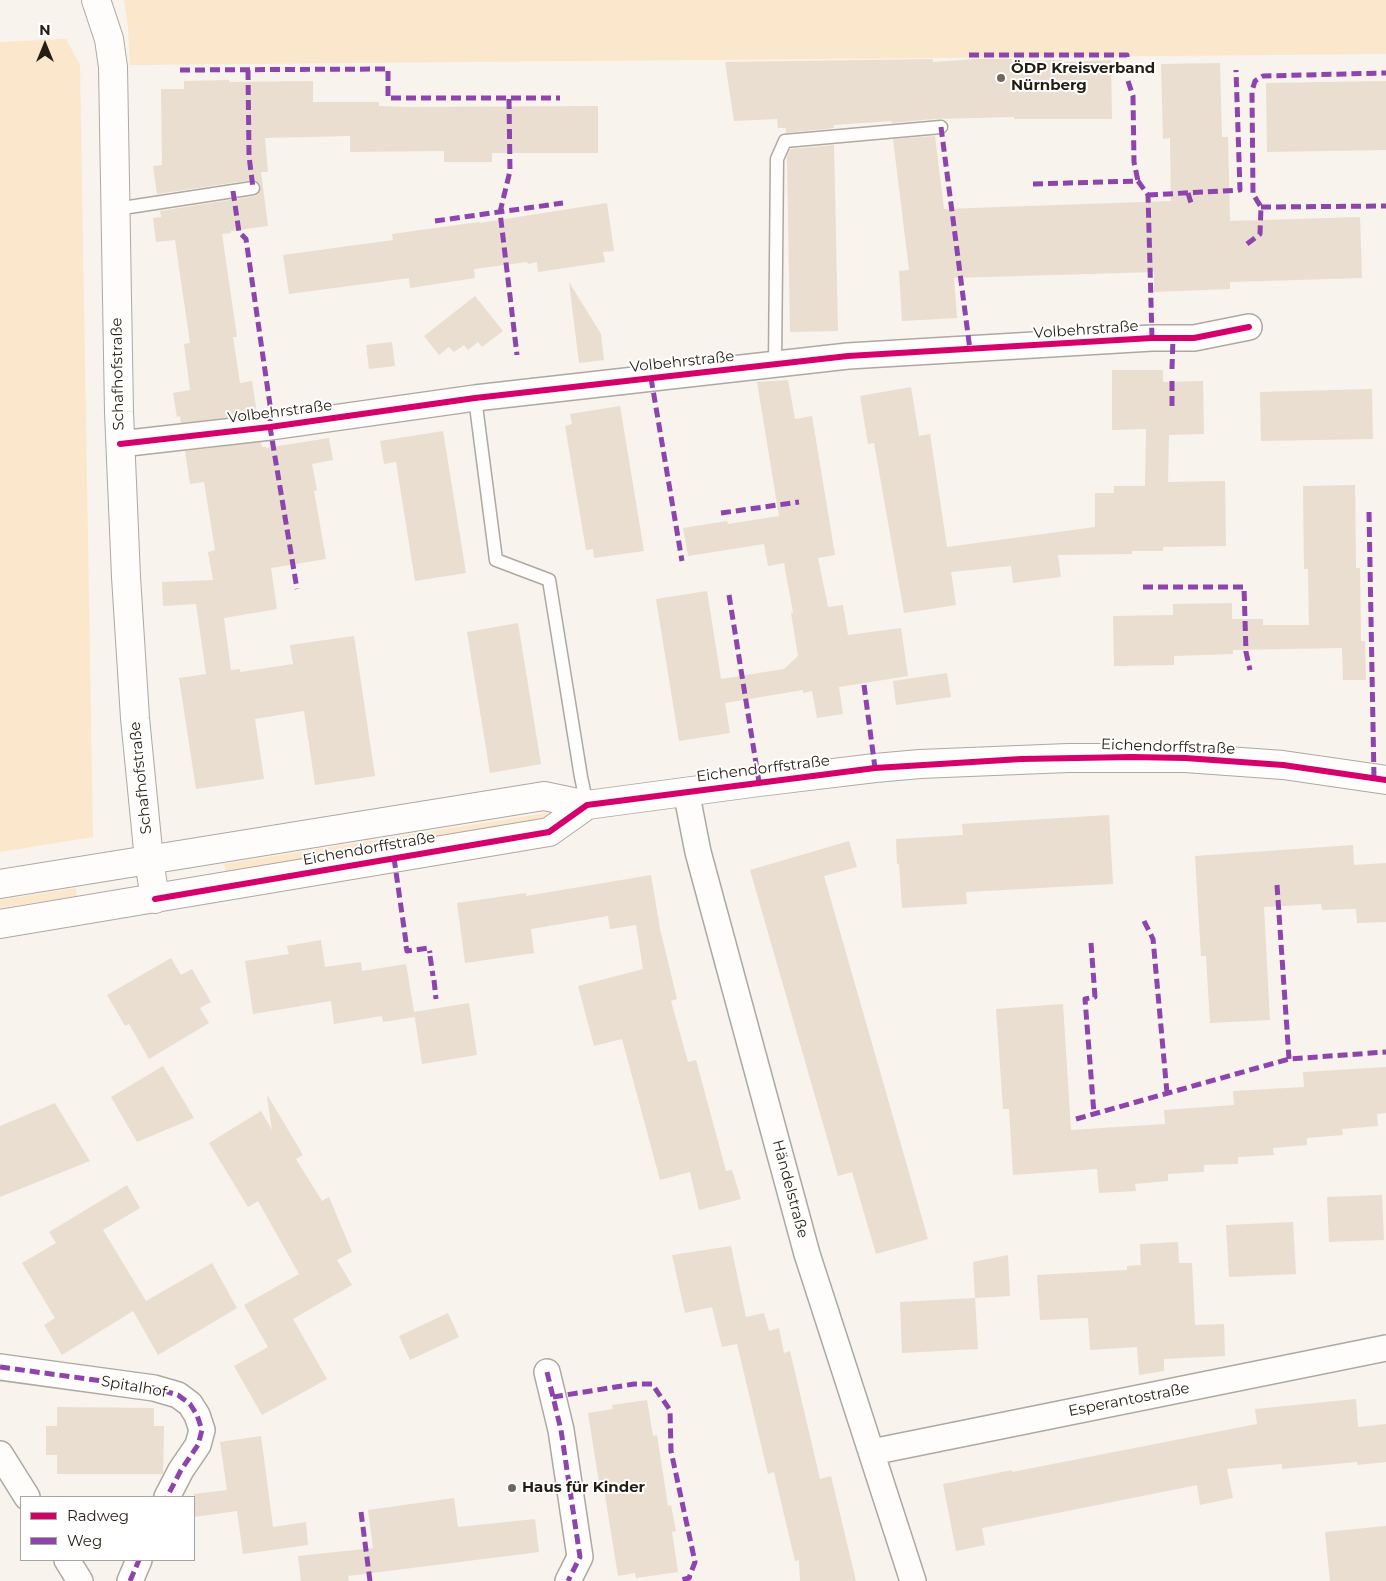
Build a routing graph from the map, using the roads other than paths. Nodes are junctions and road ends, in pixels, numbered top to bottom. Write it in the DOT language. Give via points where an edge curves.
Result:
graph roads {
  1 [pos="96,0"];
  2 [pos="941,127"];
  3 [pos="253,188"];
  4 [pos="116,209"];
  5 [pos="1249,327"];
  6 [pos="775,365"];
  7 [pos="475,398"];
  8 [pos="120,444"];
  9 [pos="1386,780"];
  10 [pos="686,791"];
  11 [pos="587,805"];
  12 [pos="149,860"];
  13 [pos="0,884"];
  14 [pos="155,899"];
  15 [pos="0,924"];
  16 [pos="1386,1348"];
  17 [pos="0,1367"];
  18 [pos="547,1372"];
  19 [pos="872,1452"];
  20 [pos="0,1454"];
  21 [pos="27,1496"];
  22 [pos="168,1496"];
  23 [pos="68,1561"];
  24 [pos="139,1561"];
  25 [pos="80,1581"];
  26 [pos="130,1581"];
  27 [pos="568,1581"];
  28 [pos="913,1581"];
  1 -- 4 [label="street, Schafhofstraße" via="109,39 113,67"];
  2 -- 6 [label="lane" via="785,141 777,159"];
  3 -- 4 [label="lane"];
  4 -- 8 [label="street, Schafhofstraße"];
  5 -- 6 [label="street, Volbehrstraße" via="1194,338 858,356"];
  6 -- 7 [label="street, Volbehrstraße"];
  7 -- 8 [label="street, Volbehrstraße"];
  7 -- 11 [label="lane" via="496,560 549,580"];
  8 -- 12 [label="street, Schafhofstraße" via="135,718"];
  9 -- 10 [label="street, Eichendorffstraße" via="1246,762 1185,758 1068,758 875,768"];
  10 -- 11 [label="street, Eichendorffstraße"];
  10 -- 19 [label="street, Händelstraße" via="698,852 807,1254"];
  11 -- 12 [label="street, Eichendorffstraße" via="544,796"];
  11 -- 14 [label="street, Eichendorffstraße" via="549,832"];
  12 -- 13 [label="street, Eichendorffstraße"];
  12 -- 14 [label="street, Schafhofstraße"];
  14 -- 15 [label="street, Eichendorffstraße"];
  16 -- 19 [label="street, Esperantostraße"];
  17 -- 22 [label="street, Spitalhof" via="154,1388 178,1395 190,1404 198,1414 202,1430 198,1445"];
  18 -- 27 [label="street" via="561,1430 580,1557"];
  19 -- 28 [label="street, Händelstraße"];
  20 -- 21 [label="street"];
  23 -- 25 [label="street"];
  24 -- 26 [label="street"];
}
